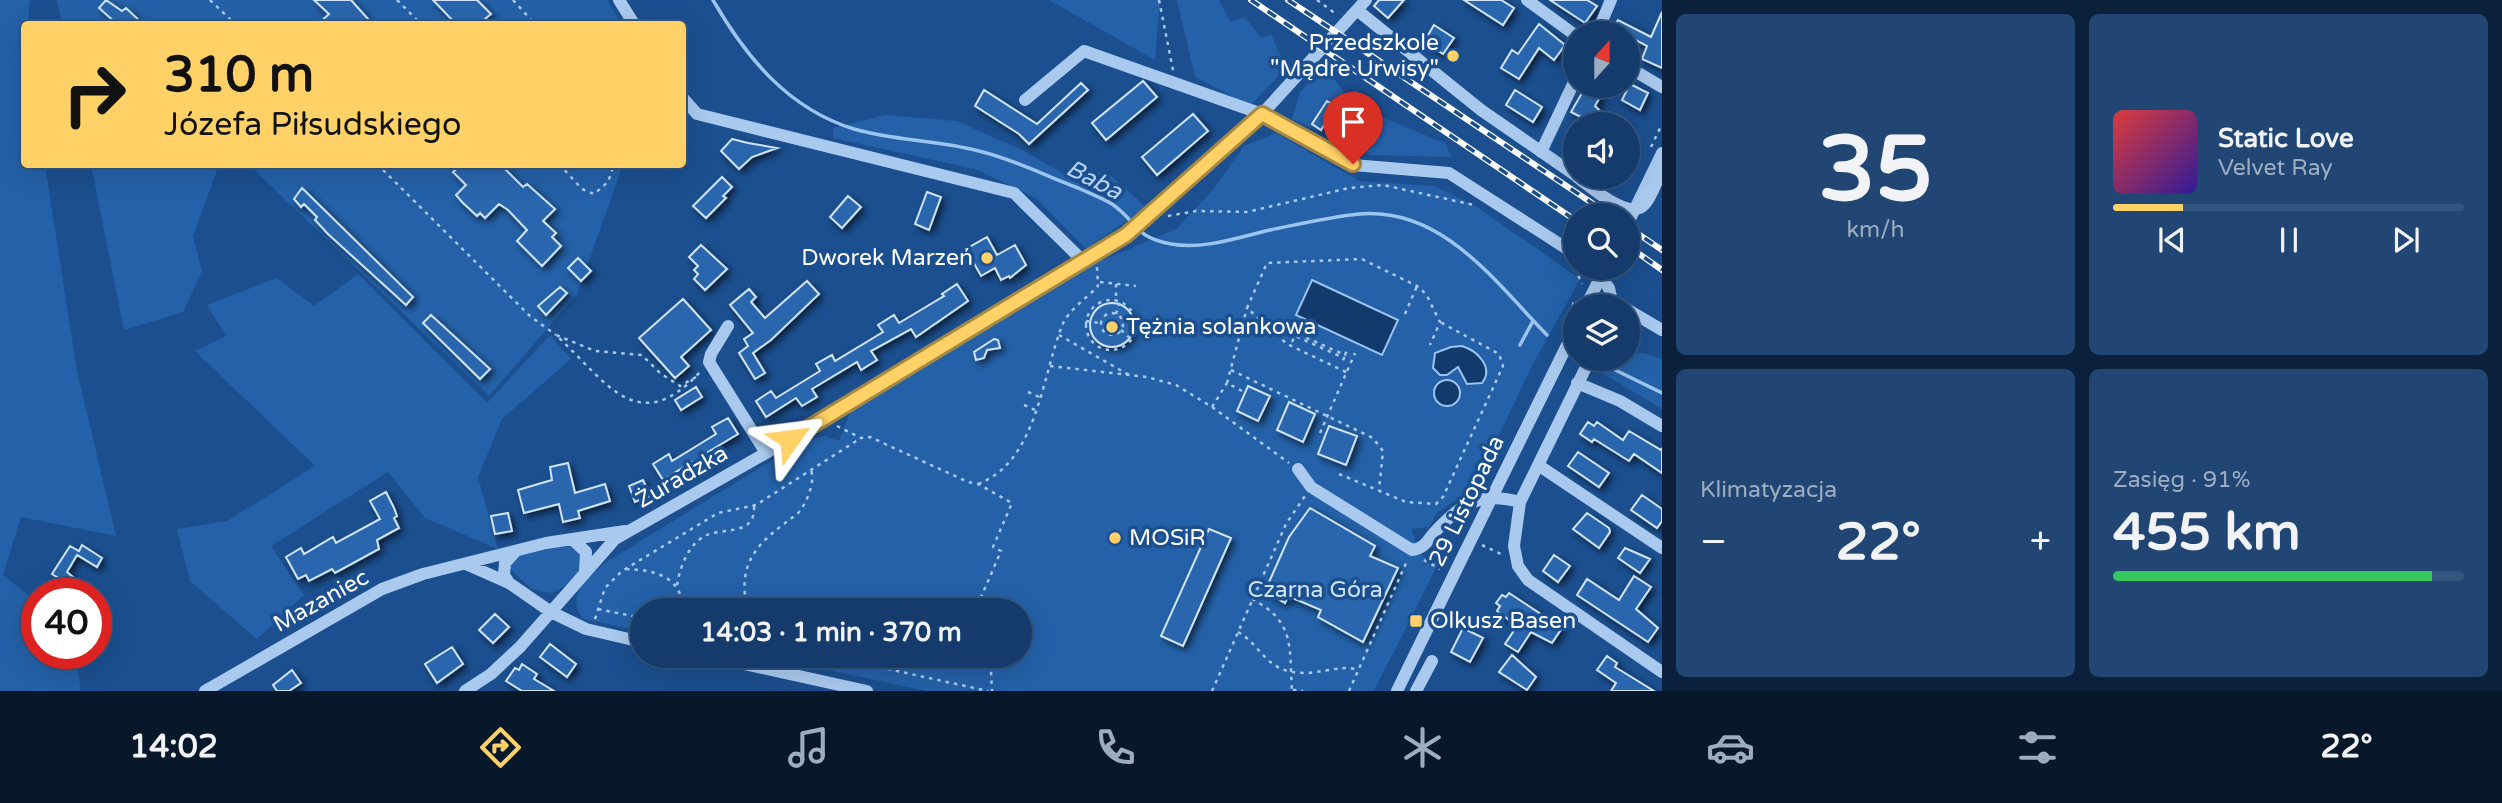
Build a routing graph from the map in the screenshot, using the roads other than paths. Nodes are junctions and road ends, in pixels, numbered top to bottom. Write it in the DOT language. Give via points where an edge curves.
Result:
graph roads {
  1 [pos="619,0"];
  2 [pos="1527,0"];
  3 [pos="1611,0"];
  4 [pos="1362,5"];
  5 [pos="632,21"];
  6 [pos="1602,21"];
  7 [pos="1563,26"];
  8 [pos="1640,74"];
  9 [pos="1662,87"];
  10 [pos="1566,98"];
  11 [pos="1026,100"];
  12 [pos="686,101"];
  13 [pos="1262,114"];
  14 [pos="1541,152"];
  15 [pos="1662,153"];
  16 [pos="1563,167"];
  17 [pos="1661,173"];
  18 [pos="1595,189"];
  19 [pos="1638,203"];
  20 [pos="1563,246"];
  21 [pos="1086,260"];
  22 [pos="1640,317"];
  23 [pos="728,326"];
  24 [pos="1662,330"];
  25 [pos="1563,353"];
  26 [pos="1584,371"];
  27 [pos="1577,383"];
  28 [pos="1662,426"];
  29 [pos="766,453"];
  30 [pos="1538,465"];
  31 [pos="1298,469"];
  32 [pos="1520,502"];
  33 [pos="627,531"];
  34 [pos="572,539"];
  35 [pos="1662,548"];
  36 [pos="519,551"];
  37 [pos="466,564"];
  38 [pos="584,571"];
  39 [pos="509,583"];
  40 [pos="551,612"];
  41 [pos="630,639"];
  42 [pos="1432,662"];
  43 [pos="763,668"];
  44 [pos="1662,672"];
  45 [pos="205,691"];
  46 [pos="466,691"];
  47 [pos="867,691"];
  48 [pos="1397,691"];
  49 [pos="1416,691"];
  1 -- 5 [label="street"];
  2 -- 7 [label="street"];
  3 -- 6 [label="street"];
  4 -- 13 [label="street, Żuradzka"];
  4 -- 14 [label="street" via="1481,110"];
  8 -- 9 [label="street"];
  10 -- 14 [label="street"];
  11 -- 13 [label="street" via="1084,51"];
  12 -- 21 [label="street" via="698,114 1014,193"];
  13 -- 20 [label="street" via="1353,164 1449,173"];
  13 -- 21 [label="street, Żuradzka" via="1152,218"];
  14 -- 16 [label="street"];
  15 -- 19 [label="street, bridge"];
  17 -- 18 [label="street" via="1644,205 1634,211"];
  21 -- 29 [label="street, Żuradzka"];
  22 -- 24 [label="street"];
  23 -- 29 [label="street" via="709,362"];
  25 -- 48 [label="street, 29 Listopada, bridge"];
  26 -- 27 [label="street"];
  27 -- 28 [label="street"];
  27 -- 30 [label="street"];
  29 -- 33 [label="street, Żuradzka"];
  30 -- 32 [label="street"];
  30 -- 35 [label="street"];
  31 -- 32 [label="street" via="1311,487 1416,554 1451,517 1479,499 1500,496"];
  32 -- 44 [label="street" via="1514,546 1518,566 1528,580"];
  33 -- 34 [label="street, Mazaniec"];
  33 -- 38 [label="street"];
  34 -- 36 [label="street, Mazaniec"];
  34 -- 38 [label="street" via="586,552"];
  36 -- 37 [label="street, Mazaniec"];
  36 -- 39 [label="street" via="505,563"];
  37 -- 39 [label="street"];
  37 -- 45 [label="street, Mazaniec" via="382,589"];
  38 -- 40 [label="street"];
  39 -- 40 [label="street"];
  40 -- 41 [label="street" via="586,629"];
  40 -- 46 [label="street" via="491,674"];
  42 -- 49 [label="street"];
  43 -- 47 [label="street"];
}
